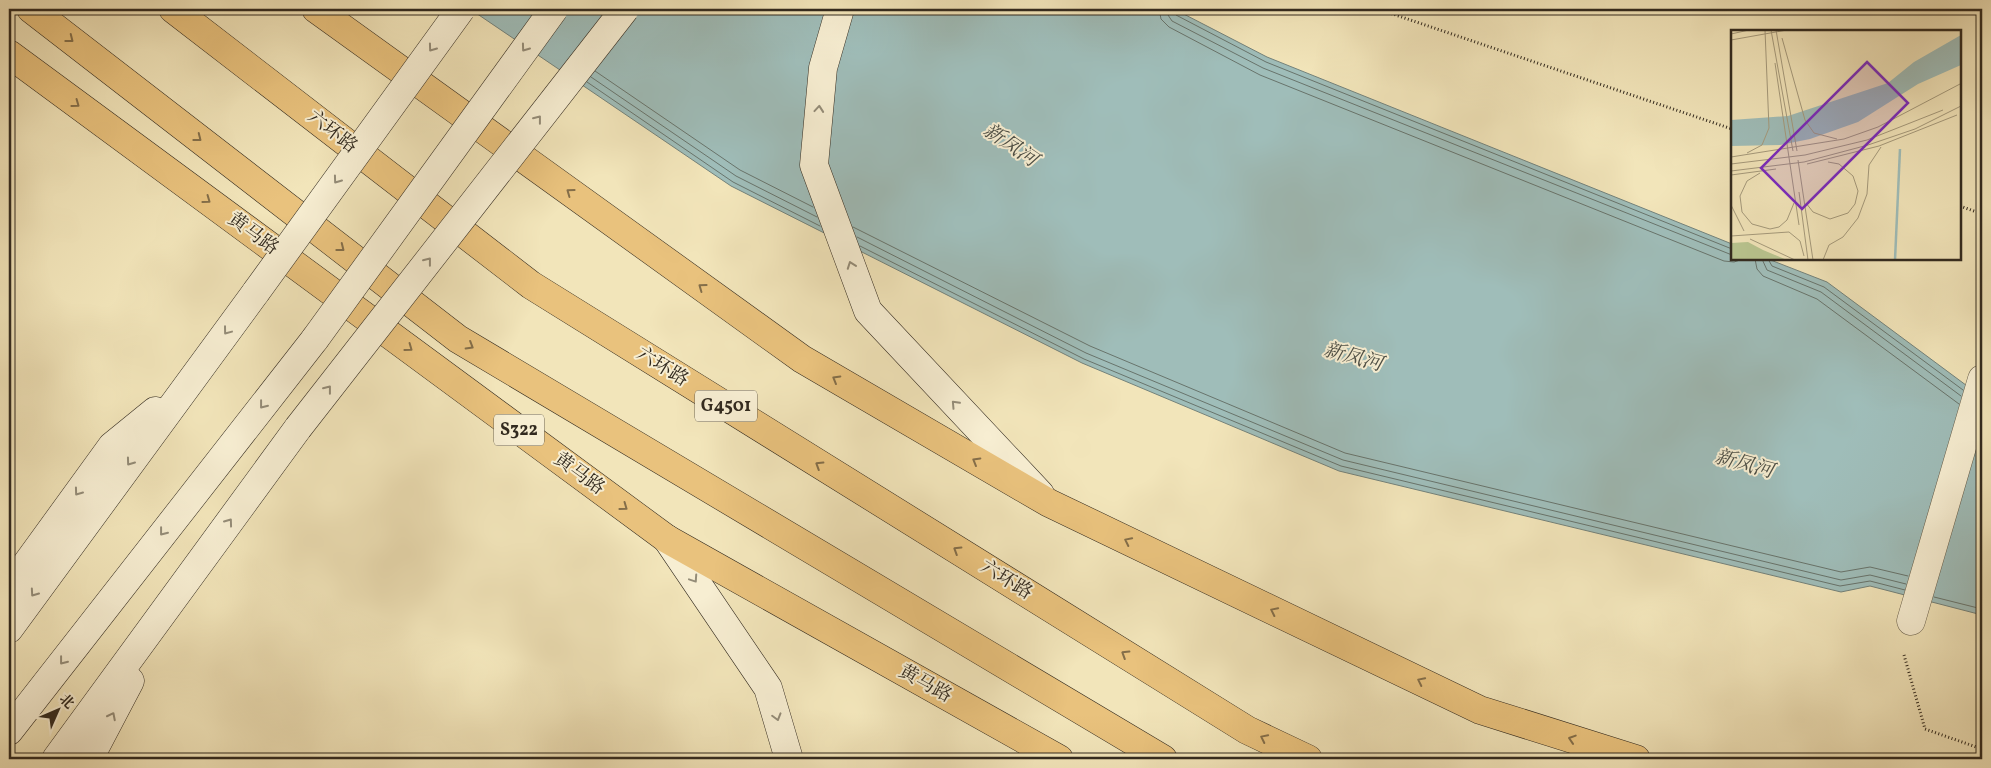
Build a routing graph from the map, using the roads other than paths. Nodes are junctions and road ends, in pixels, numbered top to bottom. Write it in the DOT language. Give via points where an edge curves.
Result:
graph roads {
  1 [pos="31,9"];
  2 [pos="173,9"];
  3 [pos="316,9"];
  4 [pos="461,9"];
  5 [pos="554,9"];
  6 [pos="624,9"];
  7 [pos="840,9"];
  8 [pos="9,54"];
  9 [pos="1982,379"];
  10 [pos="187,385"];
  11 [pos="1049,503"];
  12 [pos="667,539"];
  13 [pos="9,588"];
  14 [pos="173,598"];
  15 [pos="1911,621"];
  16 [pos="9,629"];
  17 [pos="9,731"];
  18 [pos="56,759"];
  19 [pos="89,759"];
  20 [pos="789,759"];
  21 [pos="1059,759"];
  22 [pos="1163,759"];
  23 [pos="1308,759"];
  24 [pos="1636,759"];
  1 -- 22 [label="main road, one-way" via="458,339"];
  23 -- 2 [label="main road, 六环路 / G4501, one-way" via="1247,730 531,286"];
  11 -- 3 [label="main road, one-way" via="802,359"];
  4 -- 10 [label="main road, one-way, bridge"];
  5 -- 17 [label="main road, one-way, bridge" via="315,339"];
  14 -- 6 [label="main road, one-way, bridge" via="298,428"];
  11 -- 7 [label="main road, one-way" via="868,311 814,165 823,68"];
  8 -- 12 [label="main road, 黄马路 / S322, one-way"];
  9 -- 15 [label="main road"];
  10 -- 13 [label="main road, one-way" via="112,446"];
  10 -- 16 [label="main road, one-way"];
  24 -- 11 [label="main road, one-way" via="1480,710"];
  12 -- 20 [label="main road, one-way" via="768,688"];
  12 -- 21 [label="main road, 黄马路 / S322"];
  14 -- 18 [label="main road"];
  19 -- 14 [label="main road, one-way"];
}
